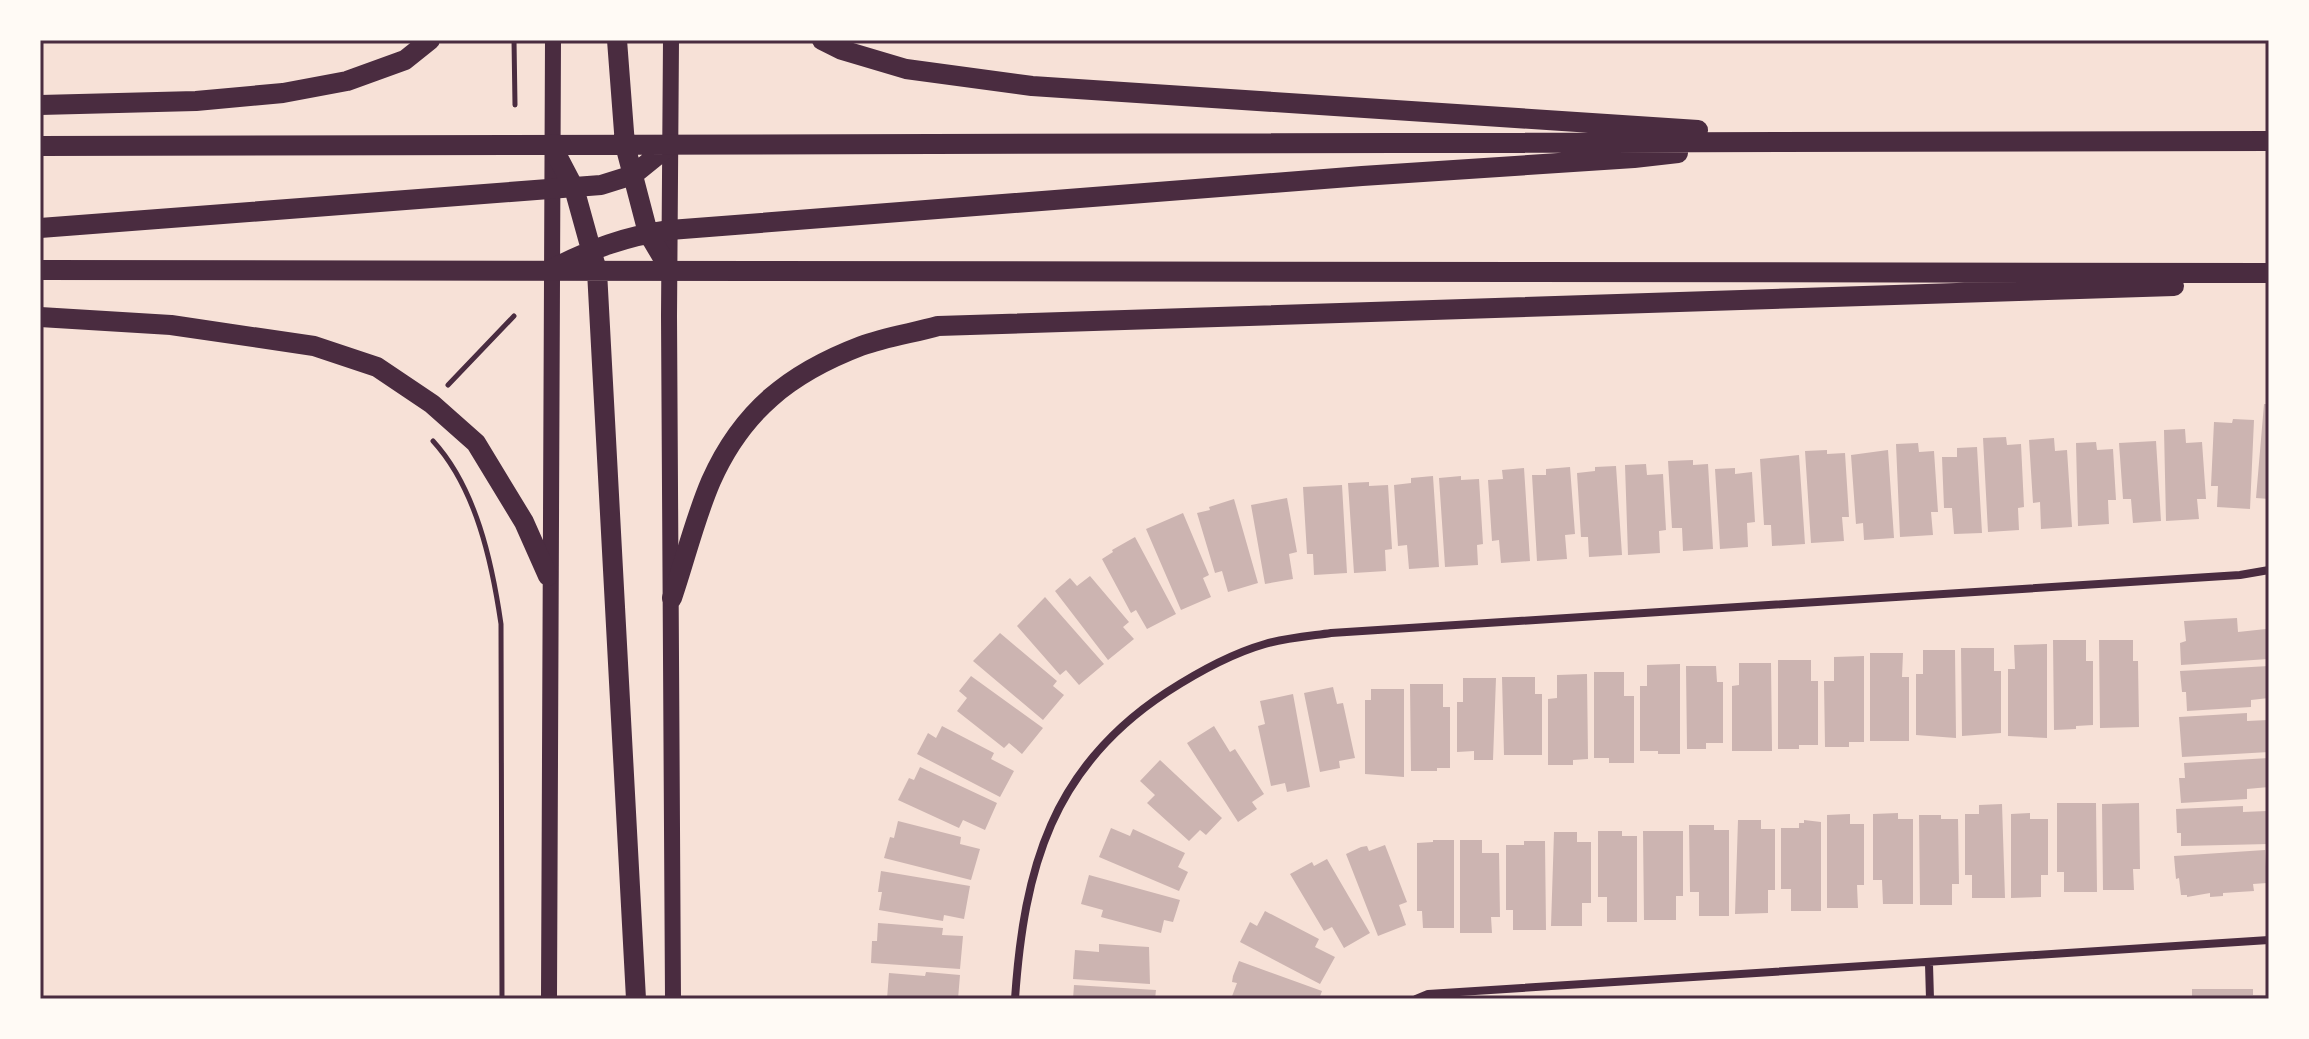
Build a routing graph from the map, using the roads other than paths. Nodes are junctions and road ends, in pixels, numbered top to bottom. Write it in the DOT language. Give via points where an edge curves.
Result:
graph roads {
  1 [pos="430,40"];
  2 [pos="553,40"];
  3 [pos="617,40"];
  4 [pos="671,40"];
  5 [pos="822,40"];
  6 [pos="40,105"];
  7 [pos="1878,141"];
  8 [pos="2269,141"];
  9 [pos="1769,142"];
  10 [pos="625,145"];
  11 [pos="670,145"];
  12 [pos="40,146"];
  13 [pos="552,146"];
  14 [pos="633,175"];
  15 [pos="574,188"];
  16 [pos="552,190"];
  17 [pos="40,228"];
  18 [pos="670,230"];
  19 [pos="648,233"];
  20 [pos="592,249"];
  21 [pos="40,270"];
  22 [pos="550,270"];
  23 [pos="670,270"];
  24 [pos="597,271"];
  25 [pos="2269,273"];
  26 [pos="2269,283"];
  27 [pos="40,317"];
  28 [pos="2269,570"];
  29 [pos="548,576"];
  30 [pos="672,598"];
  31 [pos="2269,940"];
  32 [pos="1929,964"];
  33 [pos="549,999"];
  34 [pos="636,999"];
  35 [pos="673,999"];
  36 [pos="1015,999"];
  37 [pos="1416,999"];
  38 [pos="1930,999"];
  1 -- 6 [label="main road" via="405,60 361,76 283,93"];
  2 -- 13 [label="main road"];
  3 -- 10 [label="main road"];
  4 -- 11 [label="main road"];
  5 -- 7 [label="main road" via="906,69 1032,86"];
  7 -- 8 [label="main road"];
  7 -- 9 [label="main road"];
  9 -- 11 [label="main road"];
  9 -- 18 [label="main road" via="1634,158"];
  10 -- 11 [label="main road"];
  10 -- 13 [label="main road"];
  10 -- 14 [label="main road"];
  11 -- 14 [label="main road"];
  11 -- 18 [label="main road"];
  12 -- 13 [label="main road"];
  13 -- 15 [label="main road"];
  13 -- 16 [label="main road"];
  14 -- 15 [label="main road"];
  14 -- 19 [label="main road"];
  15 -- 16 [label="main road"];
  15 -- 20 [label="main road"];
  16 -- 17 [label="main road"];
  16 -- 22 [label="main road"];
  18 -- 19 [label="main road"];
  18 -- 23 [label="main road"];
  19 -- 20 [label="main road"];
  19 -- 23 [label="main road"];
  20 -- 22 [label="main road"];
  20 -- 24 [label="main road"];
  21 -- 22 [label="main road"];
  22 -- 24 [label="main road"];
  22 -- 29 [label="main road"];
  23 -- 24 [label="main road"];
  23 -- 25 [label="main road"];
  23 -- 30 [label="main road"];
  24 -- 34 [label="main road"];
  26 -- 30 [label="main road" via="938,326 862,345 801,374 755,410 711,482"];
  27 -- 29 [label="main road" via="186,327 314,346 377,367 432,404 476,443 524,522"];
  28 -- 36 [label="street" via="1331,633 1265,644 1202,669 1145,707 1088,760 1055,814 1034,871 1019,935"];
  29 -- 33 [label="main road"];
  30 -- 35 [label="main road"];
  31 -- 32 [label="street"];
  32 -- 37 [label="street" via="1428,994"];
  32 -- 38 [label="street"];
}
